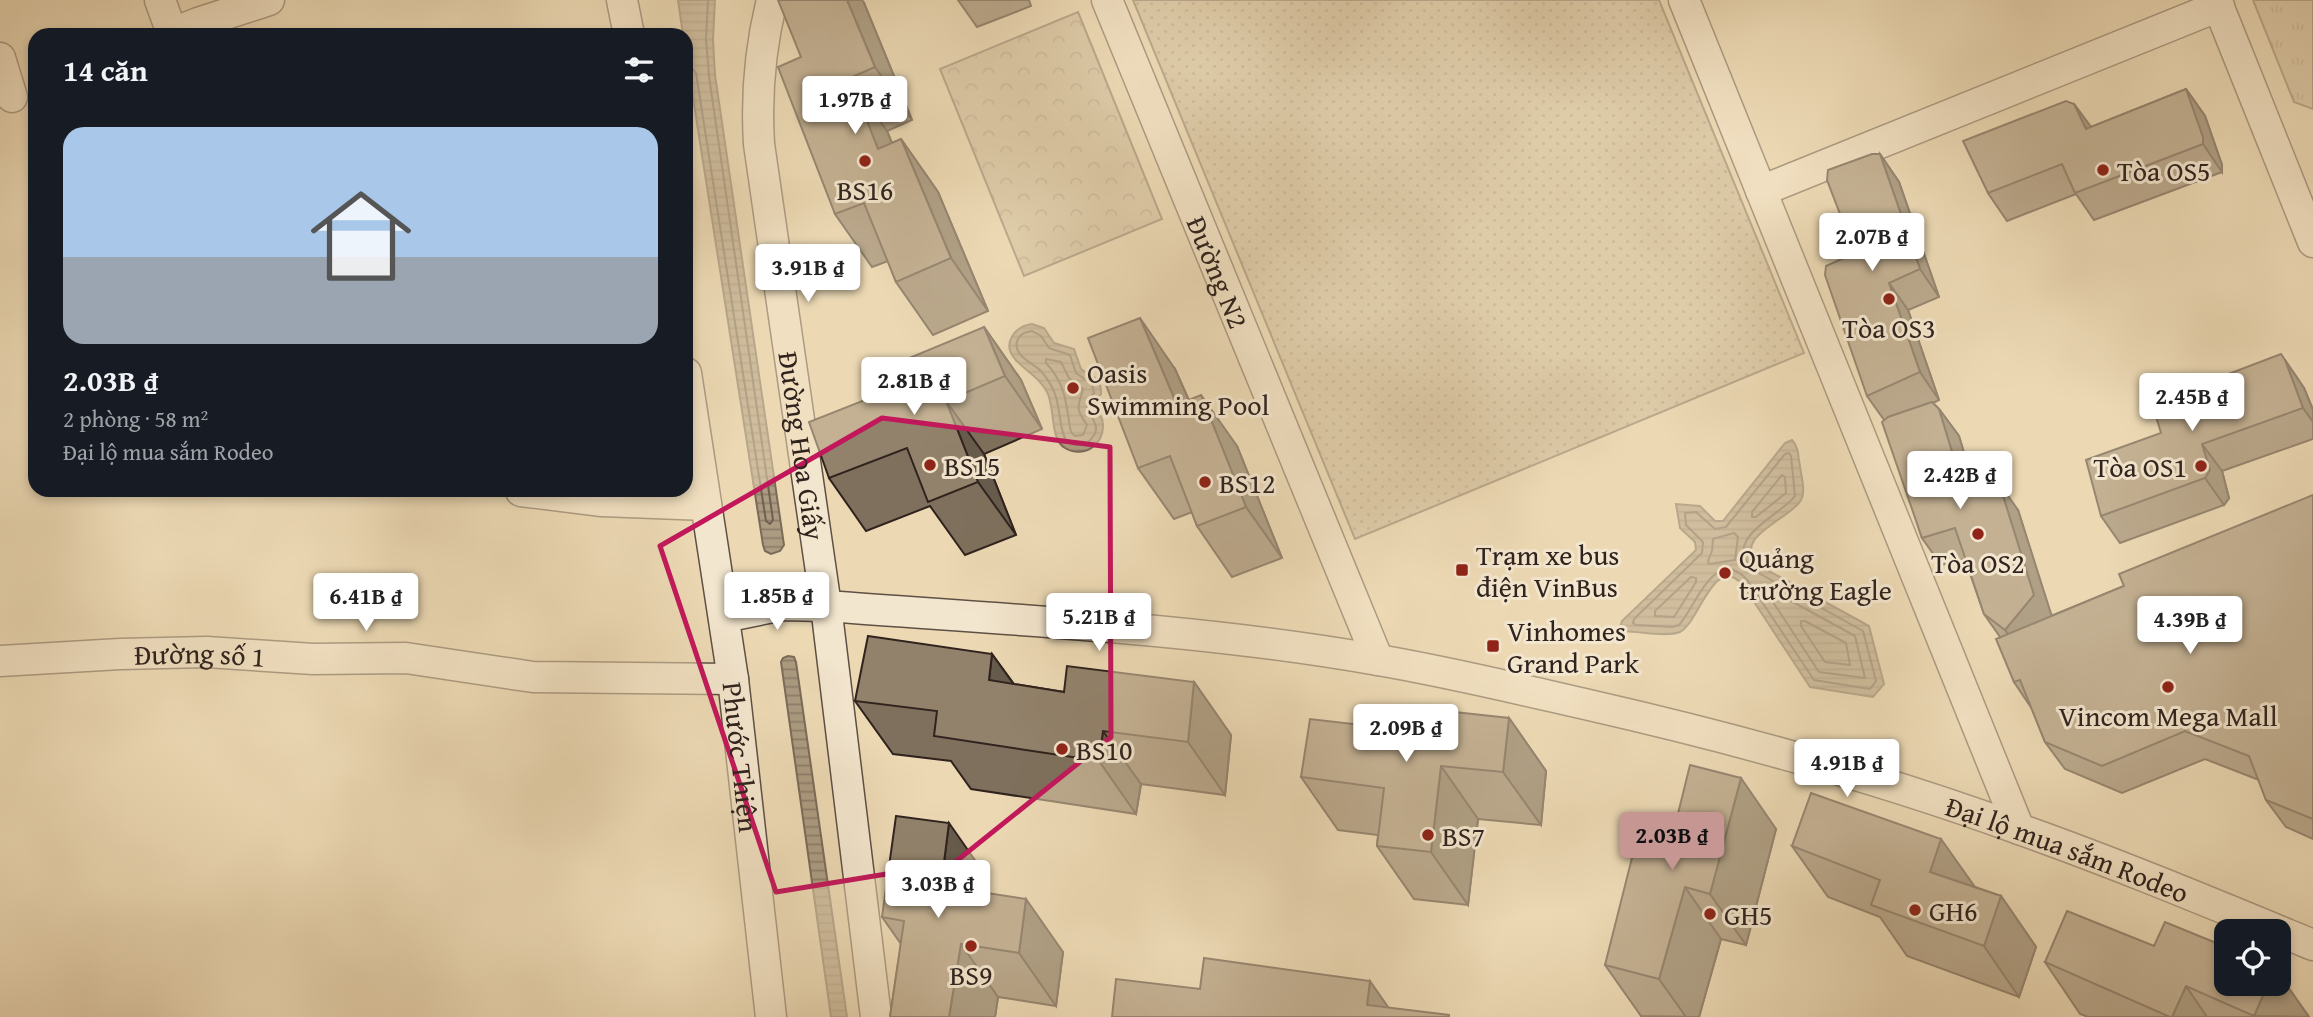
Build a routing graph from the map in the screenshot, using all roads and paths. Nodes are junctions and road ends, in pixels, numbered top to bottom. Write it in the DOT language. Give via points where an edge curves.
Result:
graph roads {
  1 [pos="160,0"];
  2 [pos="269,0"];
  3 [pos="622,0"];
  4 [pos="772,0"];
  5 [pos="1107,0"];
  6 [pos="1684,0"];
  7 [pos="2217,3"];
  8 [pos="168,28"];
  9 [pos="187,28"];
  10 [pos="628,28"];
  11 [pos="0,58"];
  12 [pos="16,96"];
  13 [pos="1761,191"];
  14 [pos="2313,242"];
  15 [pos="693,419"];
  16 [pos="565,497"];
  17 [pos="706,505"];
  18 [pos="826,606"];
  19 [pos="724,617"];
  20 [pos="1378,660"];
  21 [pos="0,661"];
  22 [pos="733,678"];
  23 [pos="2020,829"];
  24 [pos="2313,945"];
  25 [pos="771,1017"];
  26 [pos="876,1017"];
  1 -- 8 [label="street"];
  2 -- 9 [label="street"];
  3 -- 10 [label="street"];
  4 -- 18 [label="street, Đường Hoa Giấy" via="757,88 759,144"];
  5 -- 20 [label="street, Đường N2"];
  6 -- 13 [label="street"];
  7 -- 13 [label="street"];
  7 -- 14 [label="street"];
  11 -- 12 [label="street"];
  13 -- 23 [label="street"];
  15 -- 17 [label="street, Phước Thiện"];
  16 -- 17 [label="street"];
  17 -- 19 [label="street, Phước Thiện"];
  18 -- 19 [label="street, Đại lộ mua sắm Rodeo" via="783,605"];
  18 -- 20 [label="street, Đại lộ mua sắm Rodeo" via="1165,633"];
  18 -- 26 [label="street, Đường Hoa Giấy"];
  19 -- 22 [label="street, Phước Thiện"];
  20 -- 23 [label="street, Đại lộ mua sắm Rodeo" via="1505,685 1739,742"];
  21 -- 22 [label="street, Đường số 1" via="207,652 313,659 406,658 533,677"];
  22 -- 25 [label="street, Phước Thiện"];
  23 -- 24 [label="street, Đại lộ mua sắm Rodeo"];
}
